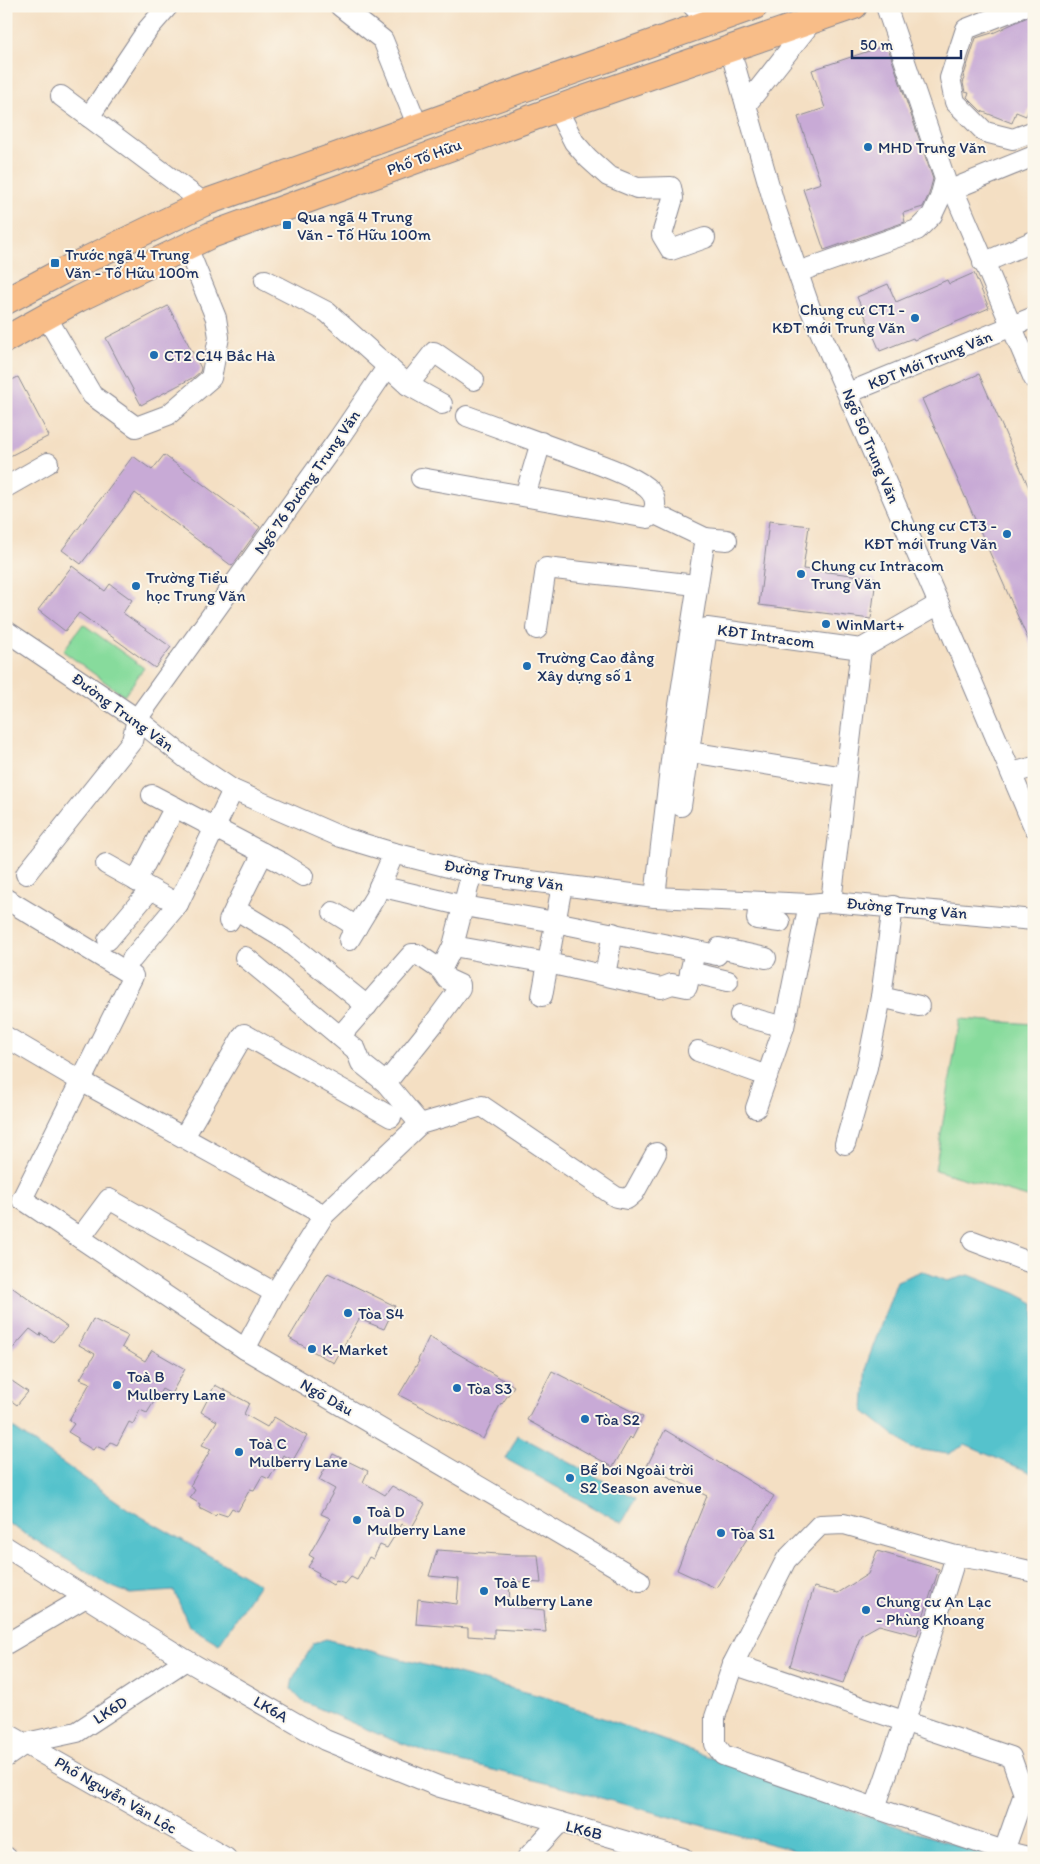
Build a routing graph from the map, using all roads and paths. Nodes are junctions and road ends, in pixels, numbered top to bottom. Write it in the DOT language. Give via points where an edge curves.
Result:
graph roads {
  1 [pos="168,6"];
  2 [pos="340,6"];
  3 [pos="755,6"];
  4 [pos="854,6"];
  5 [pos="886,6"];
  6 [pos="1025,6"];
  7 [pos="701,14"];
  8 [pos="813,20"];
  9 [pos="730,49"];
  10 [pos="61,96"];
  11 [pos="746,105"];
  12 [pos="557,109"];
  13 [pos="89,117"];
  14 [pos="418,127"];
  15 [pos="1034,131"];
  16 [pos="1034,156"];
  17 [pos="302,167"];
  18 [pos="316,197"];
  19 [pos="204,203"];
  20 [pos="705,238"];
  21 [pos="1034,241"];
  22 [pos="187,247"];
  23 [pos="983,263"];
  24 [pos="63,270"];
  25 [pos="798,272"];
  26 [pos="265,280"];
  27 [pos="78,299"];
  28 [pos="6,301"];
  29 [pos="1034,317"];
  30 [pos="47,318"];
  31 [pos="1012,326"];
  32 [pos="6,339"];
  33 [pos="388,366"];
  34 [pos="1034,379"];
  35 [pos="474,380"];
  36 [pos="408,384"];
  37 [pos="848,393"];
  38 [pos="442,404"];
  39 [pos="467,416"];
  40 [pos="541,442"];
  41 [pos="48,463"];
  42 [pos="421,478"];
  43 [pos="6,488"];
  44 [pos="525,496"];
  45 [pos="653,514"];
  46 [pos="705,538"];
  47 [pos="727,540"];
  48 [pos="696,585"];
  49 [pos="939,604"];
  50 [pos="537,629"];
  51 [pos="6,631"];
  52 [pos="860,649"];
  53 [pos="138,719"];
  54 [pos="690,752"];
  55 [pos="1034,767"];
  56 [pos="1012,773"];
  57 [pos="845,777"];
  58 [pos="233,790"];
  59 [pos="152,795"];
  60 [pos="681,806"];
  61 [pos="175,807"];
  62 [pos="1034,827"];
  63 [pos="215,828"];
  64 [pos="263,853"];
  65 [pos="394,853"];
  66 [pos="106,864"];
  67 [pos="472,872"];
  68 [pos="26,874"];
  69 [pos="303,876"];
  70 [pos="562,885"];
  71 [pos="133,886"];
  72 [pos="379,886"];
  73 [pos="655,897"];
  74 [pos="6,899"];
  75 [pos="831,902"];
  76 [pos="758,903"];
  77 [pos="808,904"];
  78 [pos="464,906"];
  79 [pos="894,906"];
  80 [pos="175,907"];
  81 [pos="333,912"];
  82 [pos="1034,920"];
  83 [pos="556,922"];
  84 [pos="780,922"];
  85 [pos="613,933"];
  86 [pos="108,940"];
  87 [pos="453,946"];
  88 [pos="695,951"];
  89 [pos="246,957"];
  90 [pos="766,958"];
  91 [pos="132,959"];
  92 [pos="548,962"];
  93 [pos="440,970"];
  94 [pos="690,972"];
  95 [pos="605,975"];
  96 [pos="728,981"];
  97 [pos="542,996"];
  98 [pos="881,997"];
  99 [pos="367,1006"];
  100 [pos="919,1006"];
  101 [pos="740,1015"];
  102 [pos="784,1027"];
  103 [pos="342,1036"];
  104 [pos="6,1037"];
  105 [pos="698,1051"];
  106 [pos="767,1076"];
  107 [pos="81,1081"];
  108 [pos="386,1083"];
  109 [pos="756,1108"];
  110 [pos="392,1117"];
  111 [pos="420,1124"];
  112 [pos="184,1137"];
  113 [pos="845,1144"];
  114 [pos="656,1154"];
  115 [pos="14,1204"];
  116 [pos="324,1215"];
  117 [pos="80,1238"];
  118 [pos="973,1241"];
  119 [pos="1034,1264"];
  120 [pos="275,1293"];
  121 [pos="244,1349"];
  122 [pos="6,1547"];
  123 [pos="956,1556"];
  124 [pos="1034,1572"];
  125 [pos="640,1581"];
  126 [pos="86,1597"];
  127 [pos="6,1644"];
  128 [pos="186,1660"];
  129 [pos="733,1664"];
  130 [pos="905,1721"];
  131 [pos="6,1733"];
  132 [pos="26,1743"];
  133 [pos="6,1757"];
  134 [pos="875,1808"];
  135 [pos="560,1822"];
  136 [pos="1004,1854"];
  137 [pos="226,1858"];
  138 [pos="527,1858"];
  139 [pos="683,1858"];
  140 [pos="1032,1858"];
  1 -- 13 [label="street" via="148,29"];
  2 -- 14 [label="street" via="383,40"];
  3 -- 7 [label="main road, Phố Tố Hữu"];
  4 -- 8 [label="main road, Phố Tố Hữu"];
  5 -- 25 [label="street" via="945,179 940,198 932,215 917,230"];
  6 -- 15 [label="street" via="966,29 950,78 955,102 985,132 1013,140"];
  7 -- 14 [label="main road, Phố Tố Hữu"];
  8 -- 9 [label="main road, Phố Tố Hữu"];
  8 -- 11 [label="street"];
  9 -- 11 [label="street, Ngõ 50 Trung Văn"];
  9 -- 12 [label="main road, Phố Tố Hữu"];
  10 -- 13 [label="street"];
  11 -- 25 [label="street, Ngõ 50 Trung Văn"];
  12 -- 18 [label="main road, Phố Tố Hữu"];
  12 -- 20 [label="street" via="574,142 608,176 637,188 671,186 673,198 662,236 671,250"];
  13 -- 19 [label="street"];
  14 -- 17 [label="main road, Phố Tố Hữu"];
  16 -- 23 [label="street, KĐT Mới Trung Văn" via="953,189"];
  17 -- 18 [label="main road"];
  17 -- 19 [label="main road, Phố Tố Hữu"];
  18 -- 22 [label="main road, Phố Tố Hữu" via="211,235"];
  19 -- 24 [label="main road, Phố Tố Hữu"];
  21 -- 23 [label="street"];
  22 -- 27 [label="main road, Phố Tố Hữu"];
  22 -- 30 [label="street" via="216,318 219,337 211,378 168,415 136,427 92,395"];
  23 -- 31 [label="street, KĐT Mới Trung Văn"];
  24 -- 27 [label="main road" via="75,285"];
  24 -- 28 [label="main road, Phố Tố Hữu"];
  25 -- 37 [label="street, Ngõ 50 Trung Văn" via="810,308"];
  26 -- 33 [label="street" via="327,312"];
  27 -- 30 [label="main road, Phố Tố Hữu"];
  29 -- 31 [label="street, KĐT Mới Trung Văn"];
  30 -- 32 [label="main road, Phố Tố Hữu"];
  31 -- 34 [label="street, KĐT Mới Trung Văn"];
  31 -- 37 [label="street, KĐT Mới Trung Văn"];
  33 -- 36 [label="street"];
  33 -- 53 [label="street, Ngõ 76 Đường Trung Văn"];
  35 -- 36 [label="street" via="434,352"];
  36 -- 38 [label="street"];
  37 -- 49 [label="street, Ngõ 50 Trung Văn"];
  39 -- 40 [label="street"];
  40 -- 44 [label="street"];
  40 -- 45 [label="street" via="638,482 651,492 655,506"];
  41 -- 43 [label="street"];
  42 -- 44 [label="street"];
  44 -- 45 [label="street" via="648,518"];
  45 -- 46 [label="street"];
  46 -- 47 [label="street"];
  46 -- 48 [label="street"];
  48 -- 50 [label="street" via="546,568"];
  48 -- 73 [label="street"];
  49 -- 52 [label="street"];
  49 -- 56 [label="street, Ngõ 50 Trung Văn"];
  51 -- 53 [label="street, Đường Trung Văn"];
  52 -- 54 [label="street, KĐT Intracom" via="707,628"];
  52 -- 57 [label="street"];
  53 -- 58 [label="street, Đường Trung Văn" via="186,759"];
  53 -- 68 [label="street, Ngõ 76 Đường Trung Văn" via="132,741"];
  54 -- 57 [label="street"];
  54 -- 60 [label="street, KĐT Intracom"];
  55 -- 56 [label="street"];
  56 -- 62 [label="street, Ngõ 50 Trung Văn"];
  57 -- 75 [label="street"];
  58 -- 63 [label="street"];
  58 -- 65 [label="street, Đường Trung Văn" via="341,837"];
  59 -- 61 [label="street"];
  61 -- 63 [label="street"];
  61 -- 71 [label="street"];
  63 -- 64 [label="street"];
  63 -- 80 [label="street"];
  64 -- 69 [label="street"];
  64 -- 99 [label="street" via="232,915 283,938"];
  65 -- 67 [label="street, Đường Trung Văn"];
  65 -- 72 [label="street"];
  66 -- 71 [label="street"];
  67 -- 70 [label="street, Đường Trung Văn"];
  67 -- 78 [label="street"];
  70 -- 73 [label="street, Đường Trung Văn"];
  70 -- 83 [label="street"];
  71 -- 80 [label="street"];
  71 -- 86 [label="street"];
  72 -- 78 [label="street"];
  72 -- 81 [label="street" via="353,934"];
  73 -- 76 [label="street, Đường Trung Văn"];
  74 -- 107 [label="street" via="133,976"];
  75 -- 77 [label="street, Đường Trung Văn"];
  75 -- 79 [label="street, Đường Trung Văn"];
  76 -- 77 [label="street, Đường Trung Văn"];
  76 -- 84 [label="street" via="756,920"];
  77 -- 102 [label="street"];
  78 -- 83 [label="street"];
  78 -- 87 [label="street"];
  79 -- 82 [label="street, Đường Trung Văn"];
  79 -- 98 [label="street"];
  80 -- 91 [label="street"];
  83 -- 85 [label="street"];
  83 -- 92 [label="street"];
  85 -- 88 [label="street"];
  85 -- 95 [label="street"];
  87 -- 92 [label="street"];
  87 -- 93 [label="street"];
  88 -- 90 [label="street" via="717,956 719,948"];
  88 -- 94 [label="street"];
  89 -- 103 [label="street"];
  92 -- 95 [label="street"];
  92 -- 97 [label="street"];
  93 -- 99 [label="street" via="412,954"];
  93 -- 108 [label="street" via="447,980 460,985 459,990"];
  94 -- 95 [label="street" via="687,987 672,984 661,988"];
  94 -- 96 [label="street"];
  98 -- 100 [label="street"];
  98 -- 113 [label="street" via="867,1067"];
  99 -- 103 [label="street"];
  101 -- 102 [label="street"];
  102 -- 106 [label="street"];
  103 -- 108 [label="street" via="356,1050 361,1063"];
  104 -- 107 [label="street"];
  105 -- 106 [label="street"];
  106 -- 109 [label="street"];
  107 -- 112 [label="street"];
  107 -- 115 [label="street"];
  108 -- 111 [label="street"];
  110 -- 112 [label="street" via="244,1034"];
  111 -- 114 [label="street" via="482,1106 616,1198 627,1198 634,1193"];
  111 -- 116 [label="street"];
  112 -- 116 [label="street"];
  115 -- 117 [label="street, Ngõ Dâu"];
  116 -- 120 [label="street"];
  117 -- 120 [label="street" via="109,1199"];
  117 -- 121 [label="street, Ngõ Dâu"];
  118 -- 119 [label="street"];
  120 -- 121 [label="street"];
  121 -- 125 [label="street, Ngõ Dâu"];
  122 -- 126 [label="street, LK6A"];
  123 -- 124 [label="street"];
  123 -- 129 [label="street" via="844,1524 820,1525 786,1560"];
  123 -- 130 [label="street"];
  126 -- 127 [label="street"];
  126 -- 128 [label="street, LK6A"];
  128 -- 132 [label="street, LK6D" via="77,1732"];
  128 -- 135 [label="street, LK6A" via="325,1740 440,1787"];
  129 -- 130 [label="street"];
  129 -- 134 [label="street" via="715,1717 715,1744 723,1755"];
  130 -- 134 [label="street"];
  130 -- 136 [label="street" via="1011,1757 1024,1794"];
  131 -- 132 [label="street, Phố Nguyễn Văn Lộc"];
  132 -- 133 [label="street"];
  132 -- 137 [label="street, Phố Nguyễn Văn Lộc"];
  134 -- 136 [label="street"];
  135 -- 138 [label="street, LK6B"];
  135 -- 139 [label="street, LK6B"];
  136 -- 140 [label="street"];
}
